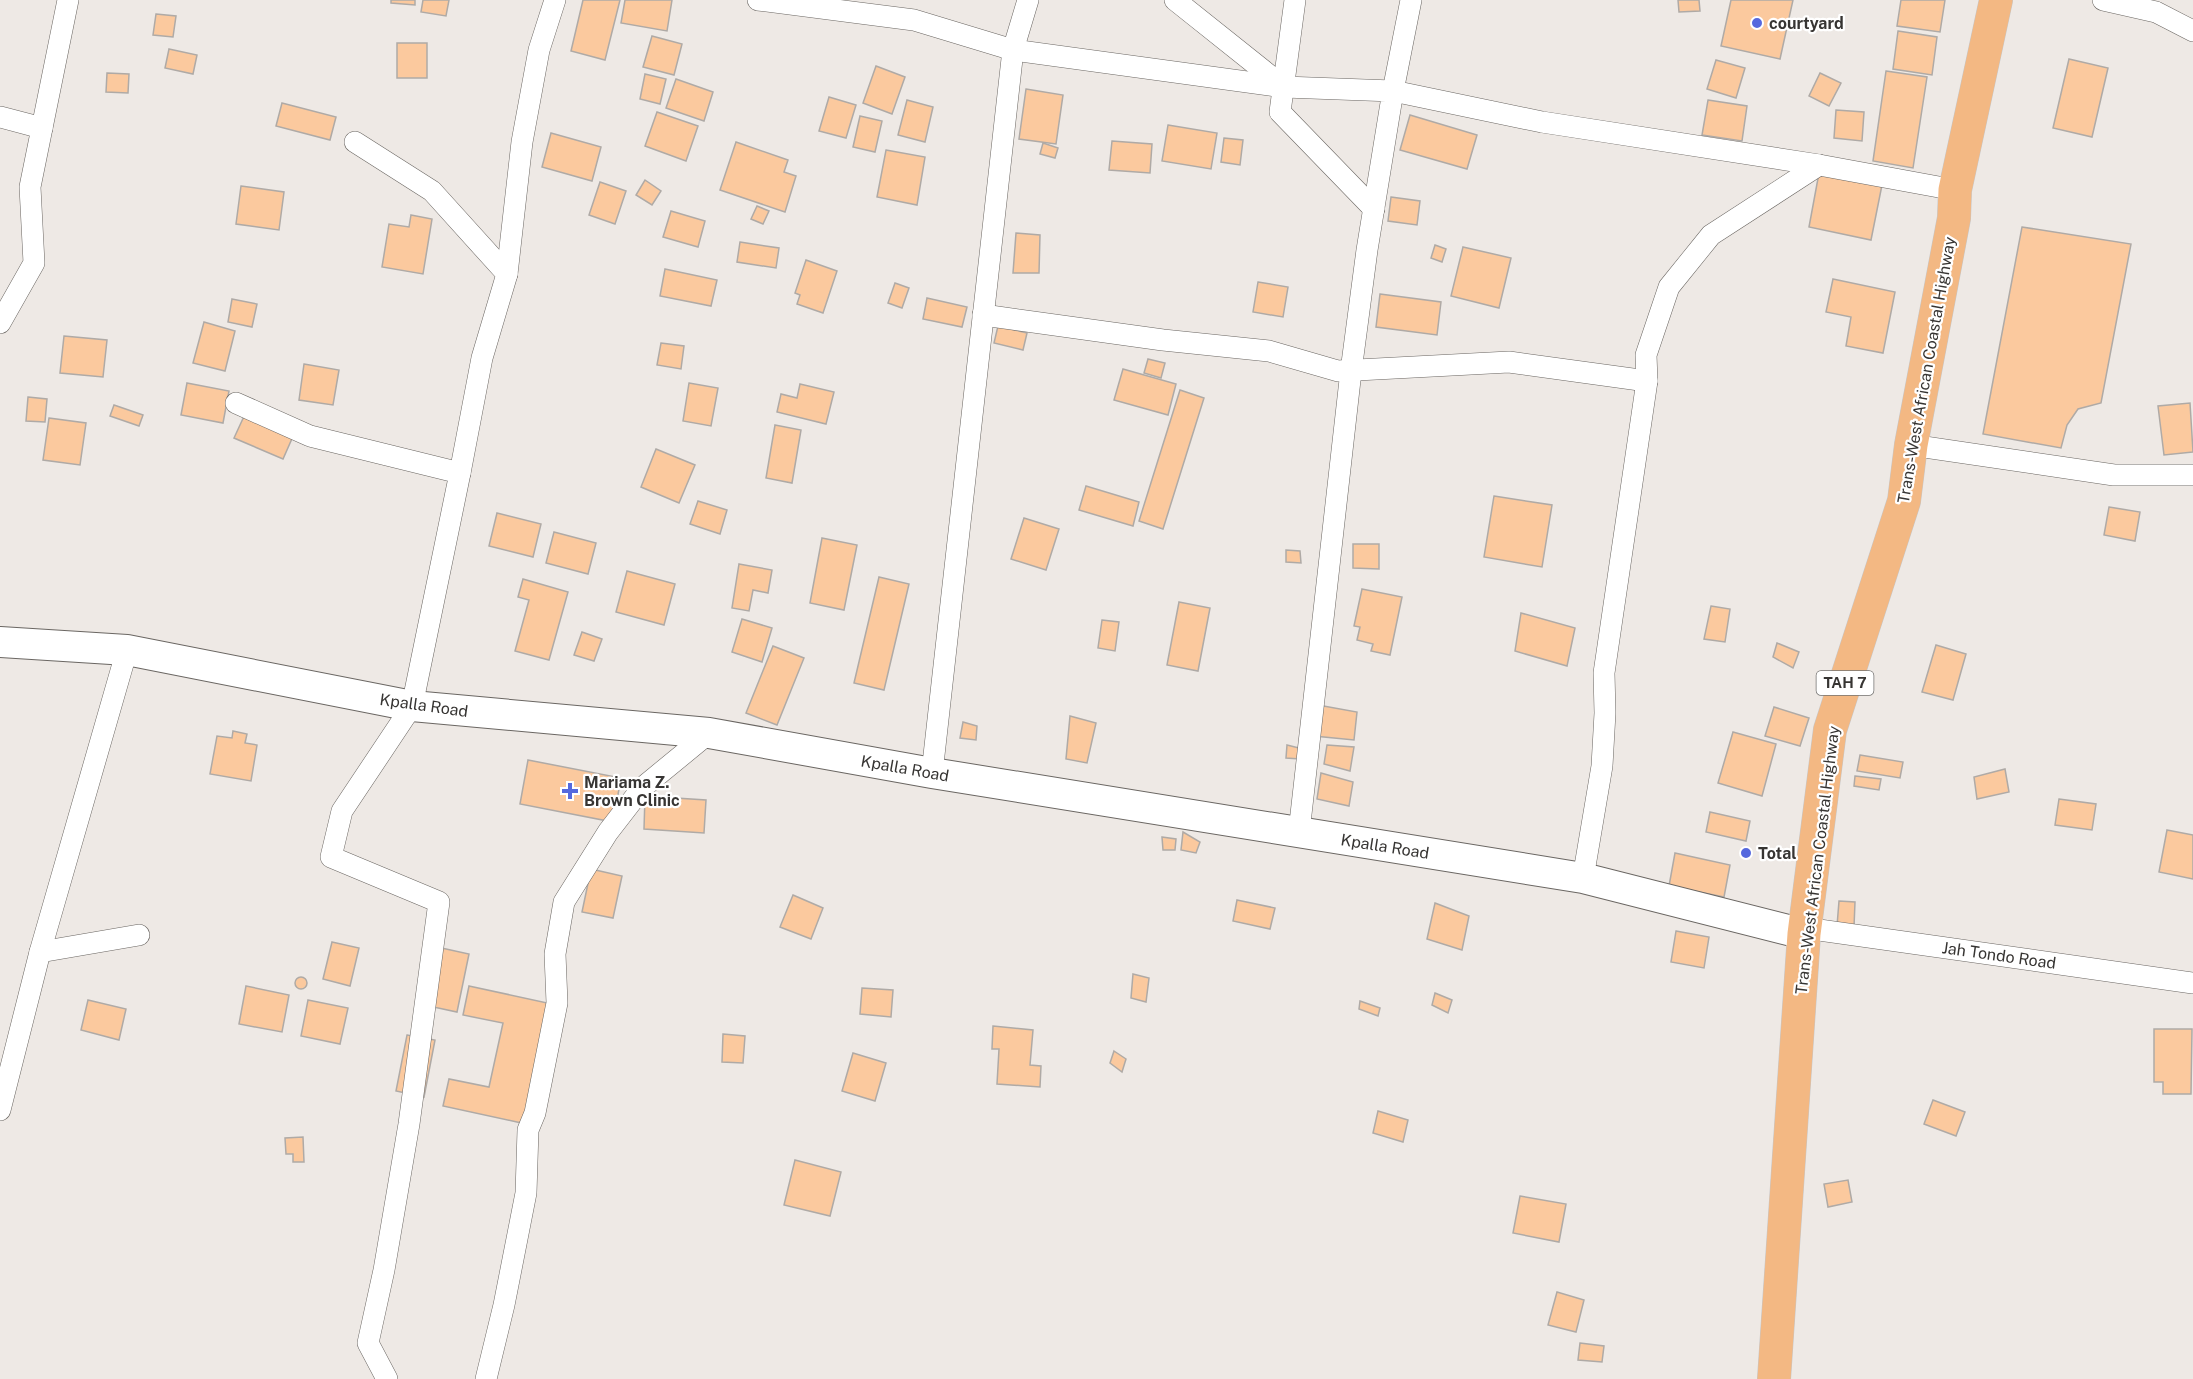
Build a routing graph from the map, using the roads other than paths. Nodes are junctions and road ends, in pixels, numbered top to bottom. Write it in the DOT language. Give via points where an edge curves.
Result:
graph roads {
  1 [pos="68,0"];
  2 [pos="555,0"];
  3 [pos="758,0"];
  4 [pos="1028,0"];
  5 [pos="1175,0"];
  6 [pos="1295,0"];
  7 [pos="1411,0"];
  8 [pos="1996,0"];
  9 [pos="2103,0"];
  10 [pos="2193,31"];
  11 [pos="1013,50"];
  12 [pos="1284,87"];
  13 [pos="1394,91"];
  14 [pos="0,117"];
  15 [pos="42,128"];
  16 [pos="355,142"];
  17 [pos="1819,165"];
  18 [pos="1955,190"];
  19 [pos="1374,209"];
  20 [pos="507,274"];
  21 [pos="983,315"];
  22 [pos="0,323"];
  23 [pos="1351,371"];
  24 [pos="1647,381"];
  25 [pos="236,403"];
  26 [pos="1911,445"];
  27 [pos="460,473"];
  28 [pos="2193,474"];
  29 [pos="0,642"];
  30 [pos="127,651"];
  31 [pos="412,706"];
  32 [pos="708,733"];
  33 [pos="932,773"];
  34 [pos="1299,832"];
  35 [pos="1583,878"];
  36 [pos="1805,931"];
  37 [pos="139,935"];
  38 [pos="40,952"];
  39 [pos="2193,983"];
  40 [pos="0,1110"];
  41 [pos="387,1379"];
  42 [pos="486,1379"];
  43 [pos="1774,1379"];
  1 -- 15 [label="street"];
  2 -- 20 [label="street" via="539,50 522,142"];
  3 -- 11 [label="street" via="914,20"];
  4 -- 11 [label="street"];
  5 -- 12 [label="street"];
  6 -- 12 [label="street"];
  7 -- 13 [label="street"];
  8 -- 18 [label="highway, Trans-West African Coastal Highway / TAH 7"];
  9 -- 10 [label="street" via="2156,12"];
  11 -- 12 [label="street"];
  11 -- 21 [label="street"];
  12 -- 13 [label="street"];
  12 -- 19 [label="street" via="1280,112"];
  13 -- 17 [label="street" via="1542,122"];
  13 -- 19 [label="street"];
  14 -- 15 [label="street"];
  15 -- 22 [label="street" via="30,187 34,263"];
  16 -- 20 [label="street" via="432,191"];
  17 -- 18 [label="street"];
  17 -- 24 [label="street" via="1711,235 1676,278 1669,287 1646,355"];
  18 -- 26 [label="highway, Trans-West African Coastal Highway / TAH 7" via="1954,218"];
  19 -- 23 [label="street"];
  20 -- 27 [label="street" via="482,358"];
  21 -- 23 [label="street" via="1269,351 1338,371"];
  21 -- 33 [label="street"];
  23 -- 24 [label="street" via="1509,362"];
  23 -- 34 [label="street"];
  24 -- 35 [label="street" via="1604,673 1602,766"];
  25 -- 27 [label="street" via="310,436"];
  26 -- 28 [label="street" via="2114,475"];
  26 -- 36 [label="highway, Trans-West African Coastal Highway / TAH 7" via="1904,501 1830,730"];
  27 -- 31 [label="street"];
  29 -- 30 [label="street, Kpalla Road"];
  30 -- 31 [label="street, Kpalla Road"];
  30 -- 38 [label="street"];
  31 -- 32 [label="street, Kpalla Road"];
  31 -- 41 [label="street" via="342,811 331,857 439,902 409,1124 368,1342"];
  32 -- 33 [label="street, Kpalla Road"];
  32 -- 42 [label="street" via="642,789 608,832 564,902 555,954 557,1003 535,1113 528,1130 525,1193"];
  33 -- 34 [label="street, Kpalla Road"];
  34 -- 35 [label="street, Kpalla Road"];
  35 -- 36 [label="street, Kpalla Road"];
  36 -- 39 [label="street, Jah Tondo Road"];
  36 -- 43 [label="highway, Trans-West African Coastal Highway / TAH 7"];
  37 -- 38 [label="street"];
  38 -- 40 [label="street"];
}
